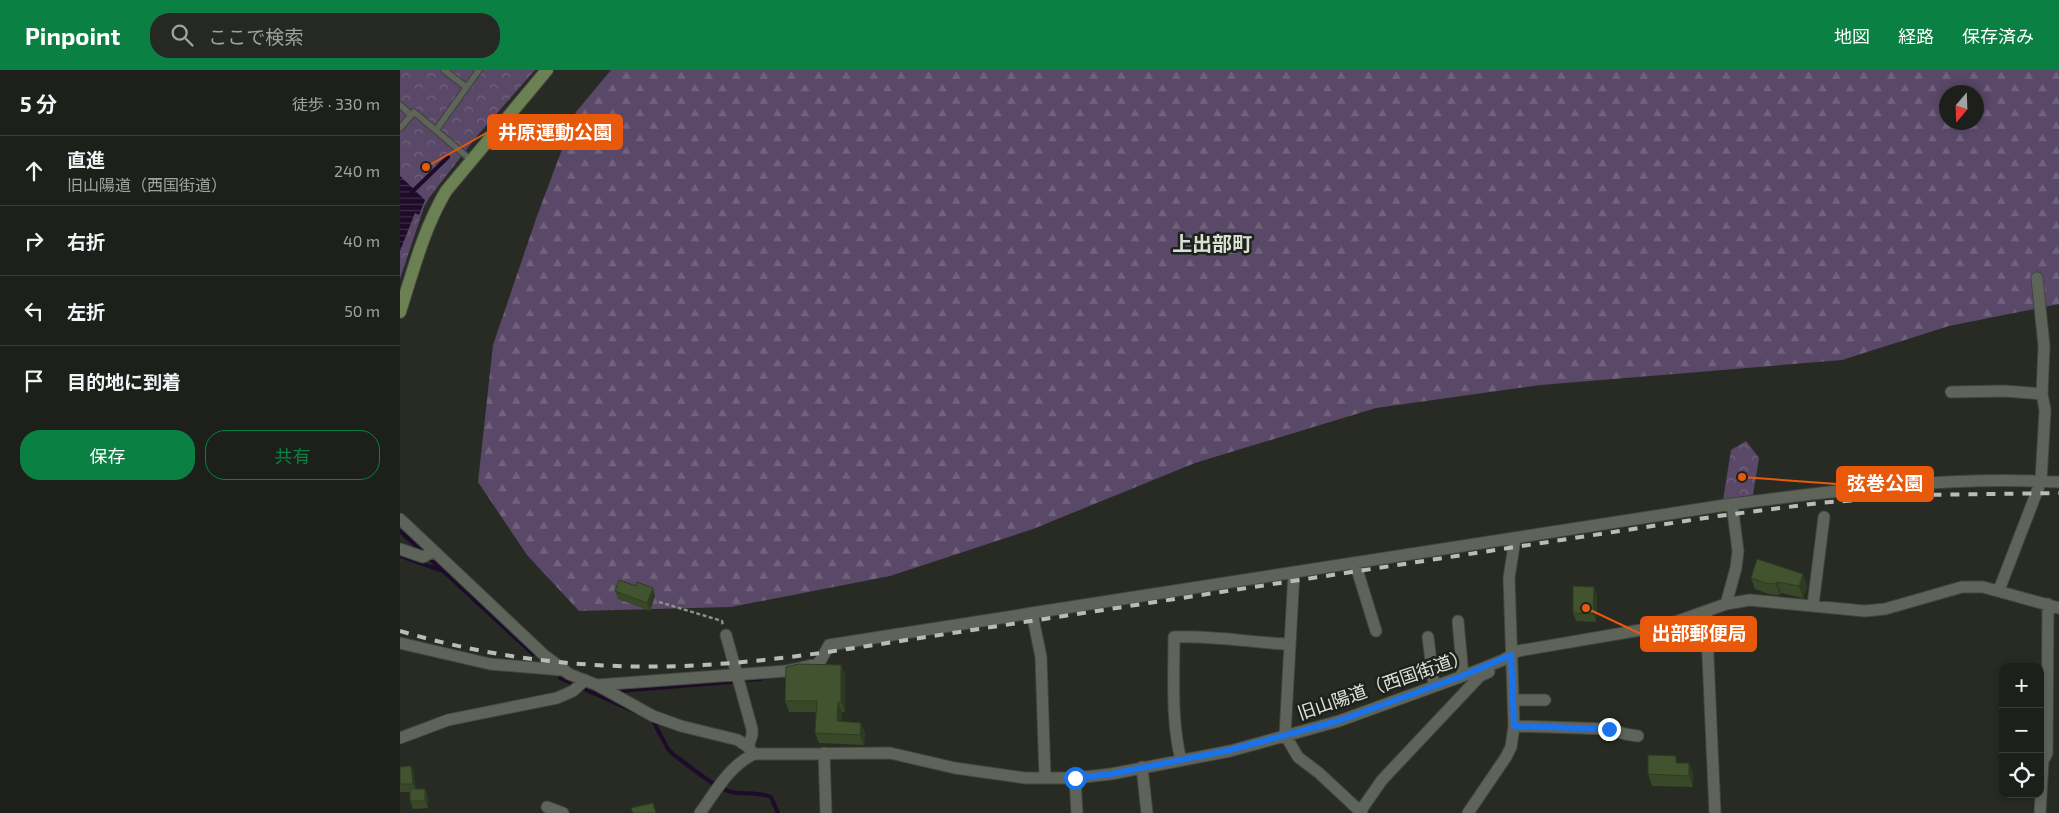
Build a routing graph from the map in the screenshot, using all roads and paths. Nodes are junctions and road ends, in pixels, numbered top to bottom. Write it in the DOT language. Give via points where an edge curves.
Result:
graph roads {
  1 [pos="444,70"];
  2 [pos="479,70"];
  3 [pos="547,70"];
  4 [pos="466,87"];
  5 [pos="400,105"];
  6 [pos="411,115"];
  7 [pos="400,128"];
  8 [pos="436,130"];
  9 [pos="471,160"];
  10 [pos="2037,278"];
  11 [pos="400,312"];
  12 [pos="1951,392"];
  13 [pos="2042,394"];
  14 [pos="2041,481"];
  15 [pos="2059,482"];
  16 [pos="1732,504"];
  17 [pos="1824,517"];
  18 [pos="400,519"];
  19 [pos="1515,539"];
  20 [pos="400,549"];
  21 [pos="429,554"];
  22 [pos="1355,563"];
  23 [pos="1294,572"];
  24 [pos="1999,590"];
  25 [pos="659,602"];
  26 [pos="1726,604"];
  27 [pos="1813,605"];
  28 [pos="2053,606"];
  29 [pos="1706,612"];
  30 [pos="1032,613"];
  31 [pos="719,620"];
  32 [pos="1458,621"];
  33 [pos="1376,631"];
  34 [pos="726,636"];
  35 [pos="1428,637"];
  36 [pos="400,642"];
  37 [pos="1290,644"];
  38 [pos="1511,655"];
  39 [pos="562,670"];
  40 [pos="737,675"];
  41 [pos="1462,676"];
  42 [pos="581,684"];
  43 [pos="597,685"];
  44 [pos="1434,686"];
  45 [pos="1513,700"];
  46 [pos="1545,700"];
  47 [pos="1514,726"];
  48 [pos="1285,735"];
  49 [pos="1638,736"];
  50 [pos="400,738"];
  51 [pos="751,750"];
  52 [pos="824,753"];
  53 [pos="2046,753"];
  54 [pos="2059,754"];
  55 [pos="1181,760"];
  56 [pos="1142,767"];
  57 [pos="1045,778"];
  58 [pos="1075,778"];
  59 [pos="548,808"];
  60 [pos="1360,812"];
  61 [pos="563,813"];
  62 [pos="700,813"];
  63 [pos="826,813"];
  64 [pos="1077,813"];
  65 [pos="1147,813"];
  66 [pos="1468,813"];
  67 [pos="1715,813"];
  68 [pos="2040,813"];
  1 -- 4 [label="lane"];
  2 -- 4 [label="lane"];
  3 -- 9 [label="main road"];
  4 -- 8 [label="lane"];
  5 -- 6 [label="lane"];
  6 -- 7 [label="lane"];
  6 -- 8 [label="lane" via="414,112"];
  8 -- 9 [label="lane"];
  9 -- 11 [label="main road" via="436,209"];
  10 -- 13 [label="street" via="2044,346"];
  12 -- 13 [label="street"];
  13 -- 14 [label="street" via="2045,410"];
  14 -- 15 [label="street"];
  14 -- 16 [label="street" via="1933,483 1832,491"];
  14 -- 24 [label="street"];
  16 -- 19 [label="street"];
  16 -- 26 [label="street" via="1738,552"];
  17 -- 27 [label="street"];
  18 -- 21 [label="street"];
  19 -- 22 [label="street"];
  19 -- 38 [label="street" via="1509,578"];
  20 -- 21 [label="street"];
  21 -- 39 [label="street"];
  22 -- 23 [label="street"];
  22 -- 33 [label="street"];
  23 -- 30 [label="street"];
  23 -- 37 [label="street"];
  24 -- 27 [label="street, 旧山陽道（西国街道）" via="1962,587 1885,609 1865,611"];
  24 -- 28 [label="street, 旧山陽道（西国街道）"];
  25 -- 31 [label="path"];
  26 -- 27 [label="street, 旧山陽道（西国街道）" via="1750,600"];
  26 -- 29 [label="street, 旧山陽道（西国街道）"];
  28 -- 53 [label="street"];
  29 -- 38 [label="street, 旧山陽道（西国街道）" via="1664,626 1531,648"];
  29 -- 67 [label="street"];
  30 -- 40 [label="street" via="829,645 821,660 810,666"];
  30 -- 57 [label="street" via="1040,657"];
  32 -- 41 [label="street"];
  34 -- 40 [label="street"];
  35 -- 44 [label="street"];
  36 -- 39 [label="street" via="490,664"];
  37 -- 48 [label="street"];
  37 -- 55 [label="street" via="1174,637 1174,694"];
  38 -- 41 [label="street, 旧山陽道（西国街道）"];
  38 -- 45 [label="street"];
  38 -- 60 [label="street" via="1503,666 1480,676 1382,780"];
  39 -- 42 [label="street"];
  40 -- 43 [label="street"];
  40 -- 51 [label="street" via="752,729"];
  41 -- 44 [label="street, 旧山陽道（西国街道）"];
  42 -- 43 [label="street"];
  42 -- 50 [label="street" via="557,698 448,720"];
  43 -- 51 [label="street" via="653,716 728,737"];
  44 -- 48 [label="street, 旧山陽道（西国街道）" via="1338,721"];
  45 -- 46 [label="street"];
  45 -- 47 [label="street"];
  47 -- 49 [label="street" via="1609,729"];
  47 -- 66 [label="street" via="1506,757"];
  48 -- 55 [label="street, 旧山陽道（西国街道）"];
  48 -- 60 [label="street" via="1298,757"];
  51 -- 52 [label="street, 旧山陽道（西国街道）"];
  51 -- 62 [label="street" via="732,769"];
  52 -- 57 [label="street, 旧山陽道（西国街道）" via="890,753 955,768"];
  52 -- 63 [label="street"];
  53 -- 54 [label="street"];
  53 -- 68 [label="street" via="2042,761"];
  55 -- 56 [label="street, 旧山陽道（西国街道）"];
  56 -- 58 [label="street, 旧山陽道（西国街道）"];
  56 -- 65 [label="street"];
  57 -- 58 [label="street, 旧山陽道（西国街道）"];
  58 -- 64 [label="street"];
  59 -- 61 [label="street"];
}
